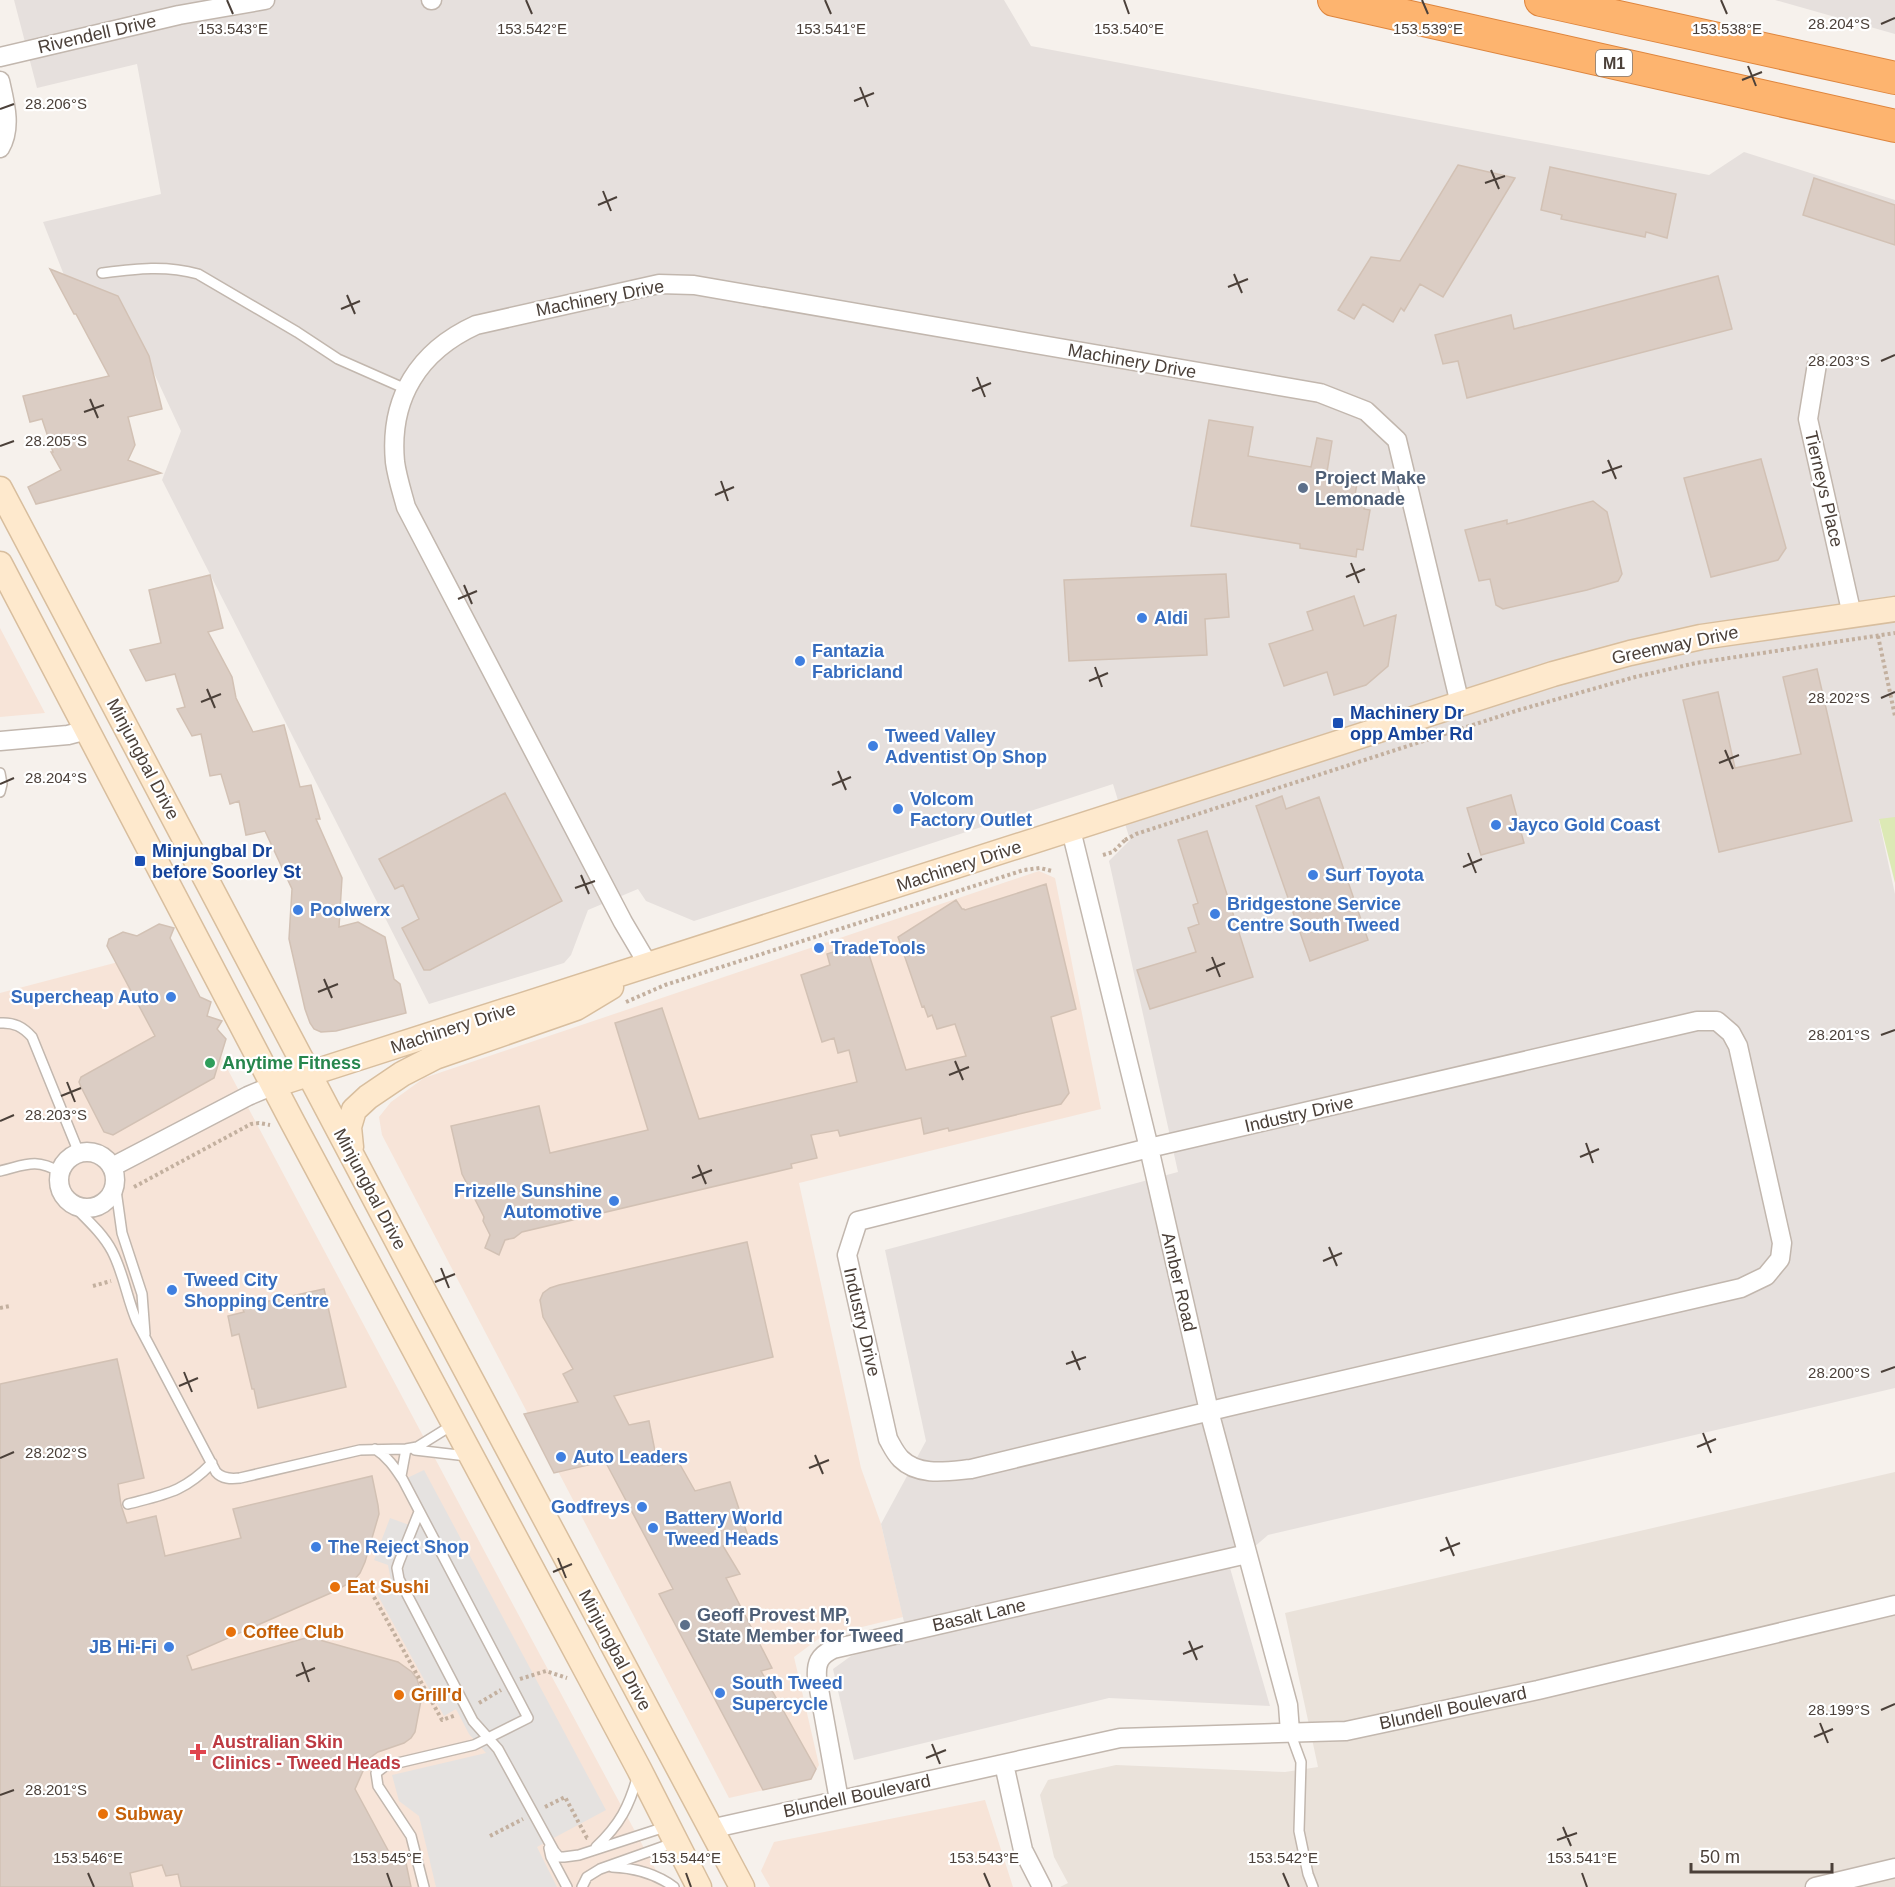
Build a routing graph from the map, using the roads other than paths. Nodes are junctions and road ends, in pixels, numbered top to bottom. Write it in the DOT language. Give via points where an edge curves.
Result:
graph roads {
  1 [pos="265,0"];
  2 [pos="1334,0"];
  3 [pos="1541,0"];
  4 [pos="0,57"];
  5 [pos="1895,78"];
  6 [pos="0,81"];
  7 [pos="1895,126"];
  8 [pos="0,148"];
  9 [pos="102,273"];
  10 [pos="1817,364"];
  11 [pos="406,389"];
  12 [pos="0,489"];
  13 [pos="0,564"];
  14 [pos="1895,609"];
  15 [pos="1852,615"];
  16 [pos="1460,704"];
  17 [pos="87,730"];
  18 [pos="0,741"];
  19 [pos="0,773"];
  20 [pos="0,792"];
  21 [pos="1071,830"];
  22 [pos="640,969"];
  23 [pos="0,1023"];
  24 [pos="309,1074"];
  25 [pos="274,1085"];
  26 [pos="1149,1148"];
  27 [pos="351,1152"];
  28 [pos="79,1153"];
  29 [pos="0,1171"];
  30 [pos="60,1172"];
  31 [pos="113,1175"];
  32 [pos="69,1201"];
  33 [pos="149,1345"];
  34 [pos="1209,1411"];
  35 [pos="454,1424"];
  36 [pos="375,1449"];
  37 [pos="408,1449"];
  38 [pos="471,1456"];
  39 [pos="212,1463"];
  40 [pos="403,1480"];
  41 [pos="128,1504"];
  42 [pos="419,1512"];
  43 [pos="1247,1554"];
  44 [pos="1895,1605"];
  45 [pos="1290,1732"];
  46 [pos="488,1738"];
  47 [pos="1004,1764"];
  48 [pos="639,1769"];
  49 [pos="839,1800"];
  50 [pos="711,1829"];
  51 [pos="672,1834"];
  52 [pos="548,1843"];
  53 [pos="592,1851"];
  54 [pos="606,1867"];
  55 [pos="1895,1868"];
  56 [pos="424,1887"];
  57 [pos="567,1887"];
  58 [pos="582,1887"];
  59 [pos="674,1887"];
  60 [pos="699,1887"];
  61 [pos="742,1887"];
  62 [pos="1042,1887"];
  63 [pos="1313,1887"];
  64 [pos="1815,1887"];
  1 -- 4 [label="street, Rivendell Drive" via="179,15"];
  2 -- 7 [label="highway, M1"];
  3 -- 5 [label="highway"];
  6 -- 8 [label="street" via="7,129"];
  9 -- 11 [label="lane" via="151,267 198,274 338,359"];
  10 -- 15 [label="street, Tierneys Place" via="1808,419"];
  11 -- 16 [label="street, Machinery Drive" via="425,360 459,333 476,325 676,283 1320,393 1366,411 1397,440"];
  11 -- 22 [label="street, Machinery Drive" via="394,438 395,464 406,507 623,922"];
  12 -- 24 [label="main road, Minjungbal Drive"];
  13 -- 17 [label="main road, Minjungbal Drive"];
  14 -- 15 [label="main road, Greenway Drive"];
  15 -- 16 [label="main road, Greenway Drive" via="1701,637 1630,652"];
  16 -- 21 [label="main road, Machinery Drive"];
  17 -- 18 [label="street"];
  17 -- 25 [label="main road, Minjungbal Drive"];
  19 -- 20 [label="lane"];
  21 -- 22 [label="main road, Machinery Drive"];
  21 -- 26 [label="street, Amber Road"];
  22 -- 24 [label="main road, Machinery Drive"];
  22 -- 27 [label="main road, Machinery Drive" via="576,1008 435,1057 384,1085 352,1115"];
  23 -- 28 [label="lane" via="20,1026 33,1037"];
  24 -- 25 [label="main road, Machinery Drive"];
  24 -- 27 [label="main road, Minjungbal Drive"];
  25 -- 31 [label="street" via="248,1096"];
  25 -- 35 [label="main road, Minjungbal Drive"];
  26 -- 34 [label="street, Amber Road"];
  26 -- 34 [label="street, Industry Drive" via="858,1221 847,1255 888,1439 903,1461 938,1472 971,1469"];
  26 -- 34 [label="street, Industry Drive" via="1696,1021 1717,1021 1731,1033 1738,1046 1782,1243 1780,1259 1766,1276 1741,1288"];
  27 -- 50 [label="main road, Minjungbal Drive"];
  28 -- 30 [label="street" via="65,1162"];
  28 -- 31 [label="street" via="95,1153 105,1159"];
  29 -- 30 [label="lane" via="37,1163"];
  30 -- 32 [label="street" via="60,1188"];
  31 -- 32 [label="street" via="108,1198 95,1207"];
  31 -- 33 [label="lane" via="122,1233 142,1294"];
  32 -- 33 [label="lane" via="110,1248"];
  33 -- 39 [label="lane"];
  34 -- 43 [label="street, Amber Road"];
  35 -- 37 [label="lane" via="424,1444"];
  35 -- 38 [label="main road, Minjungbal Drive"];
  36 -- 37 [label="lane"];
  36 -- 39 [label="lane" via="235,1479 219,1475"];
  36 -- 40 [label="lane"];
  37 -- 38 [label="lane"];
  37 -- 40 [label="lane" via="401,1473"];
  38 -- 48 [label="main road, Minjungbal Drive"];
  39 -- 41 [label="lane" via="183,1488"];
  40 -- 42 [label="lane"];
  42 -- 46 [label="lane" via="399,1562 398,1576 473,1721"];
  42 -- 46 [label="lane" via="528,1718"];
  43 -- 45 [label="street, Amber Road" via="1288,1704"];
  43 -- 49 [label="street, Basalt Lane" via="826,1653 817,1663 817,1678"];
  44 -- 45 [label="street, Blundell Boulevard" via="1346,1731"];
  45 -- 47 [label="street, Blundell Boulevard" via="1120,1738"];
  45 -- 63 [label="lane" via="1301,1762 1299,1832"];
  46 -- 52 [label="lane" via="498,1749"];
  46 -- 56 [label="lane" via="465,1748 385,1767 376,1773 378,1786 411,1836"];
  47 -- 49 [label="street, Blundell Boulevard"];
  47 -- 62 [label="street" via="1023,1850"];
  48 -- 51 [label="main road, Minjungbal Drive"];
  48 -- 53 [label="lane" via="624,1816"];
  49 -- 50 [label="street, Blundell Boulevard"];
  50 -- 51 [label="main road"];
  50 -- 61 [label="main road, Minjungbal Drive"];
  51 -- 53 [label="lane"];
  51 -- 54 [label="lane"];
  51 -- 60 [label="main road, Minjungbal Drive"];
  52 -- 53 [label="lane" via="555,1854 564,1857"];
  52 -- 57 [label="lane"];
  54 -- 58 [label="lane" via="587,1877"];
  54 -- 59 [label="lane" via="642,1871"];
  55 -- 64 [label="street"];
}
